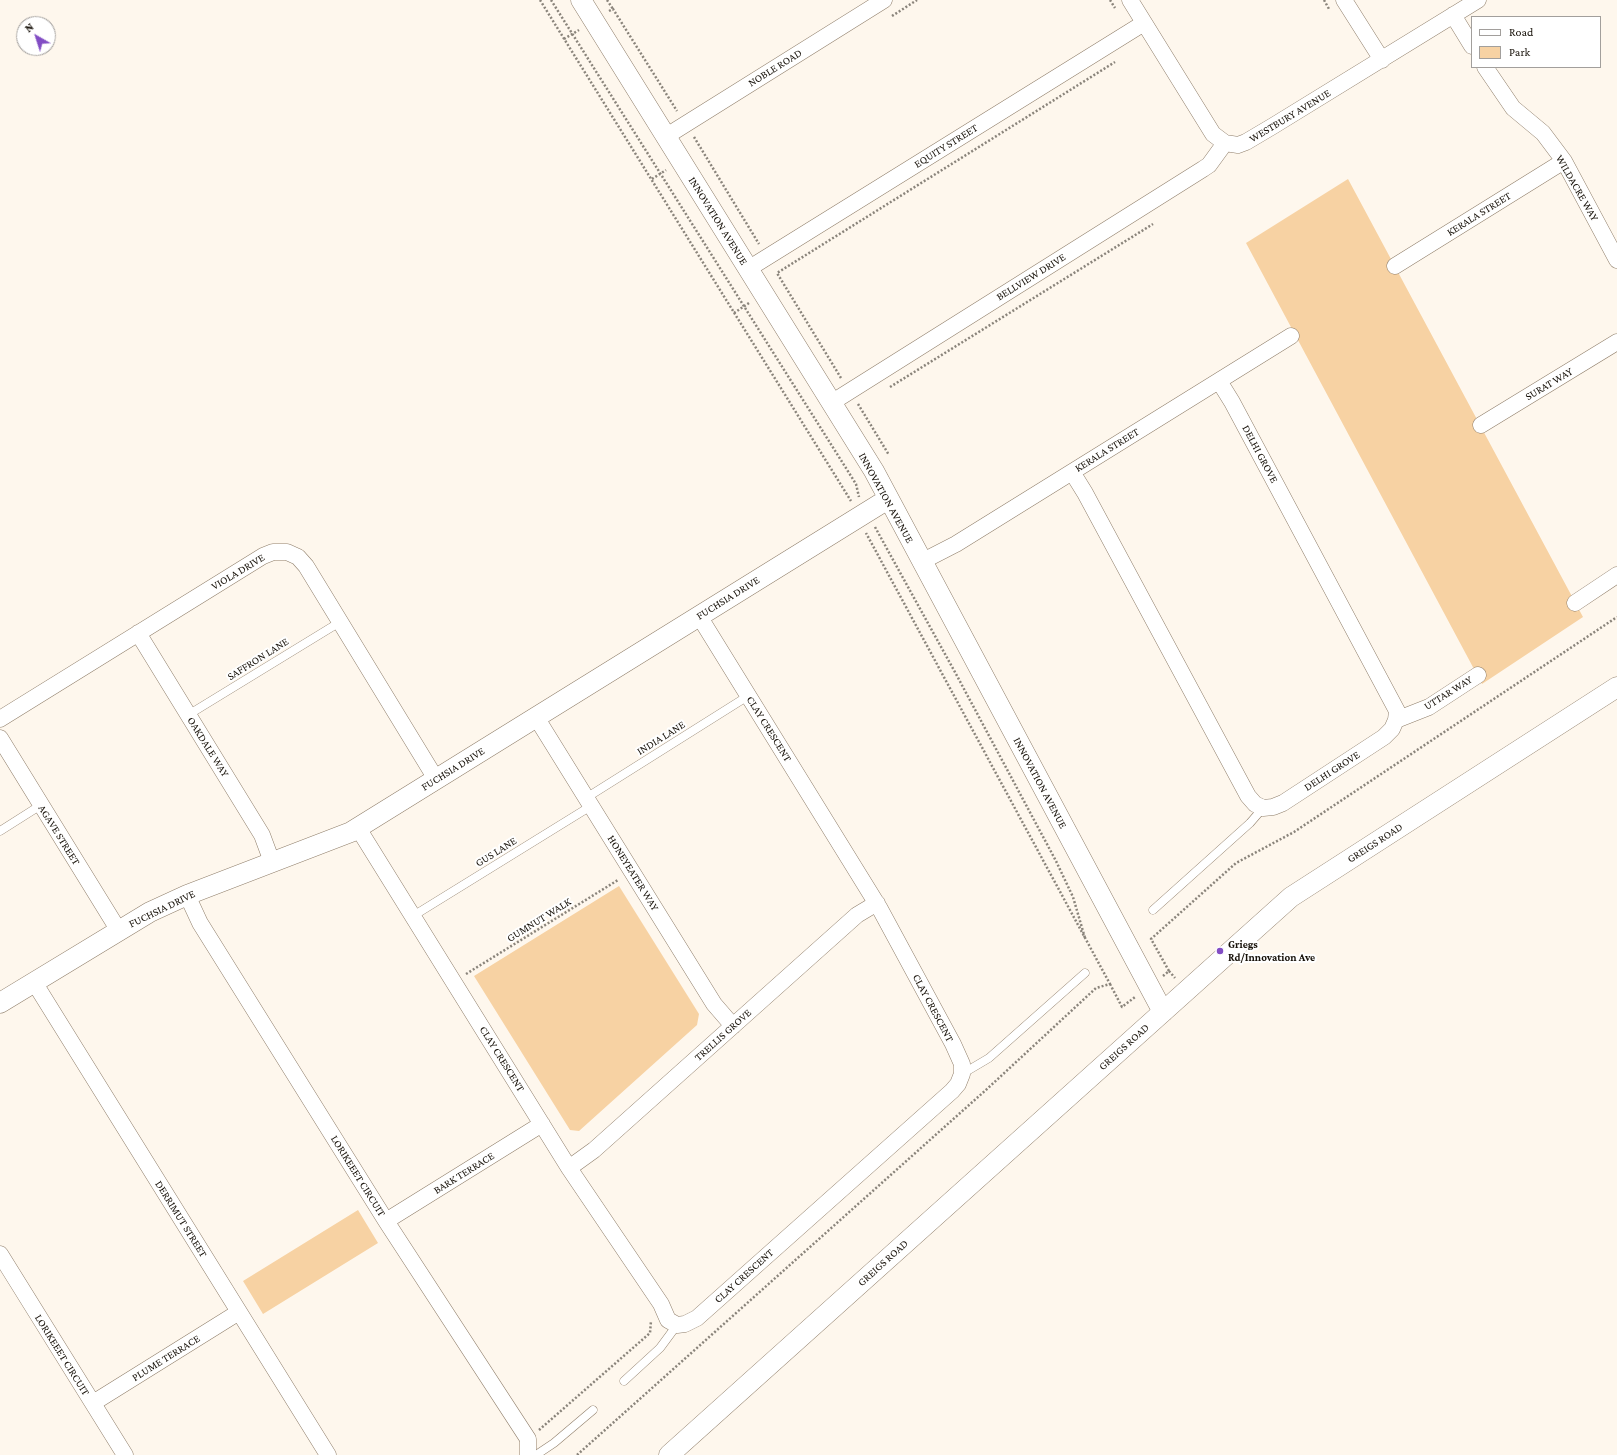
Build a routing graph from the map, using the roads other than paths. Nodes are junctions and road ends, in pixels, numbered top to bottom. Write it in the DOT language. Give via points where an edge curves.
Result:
graph roads {
  1 [pos="581,0"];
  2 [pos="884,0"];
  3 [pos="1130,0"];
  4 [pos="1344,0"];
  5 [pos="1478,0"];
  6 [pos="1453,15"];
  7 [pos="1144,23"];
  8 [pos="1471,44"];
  9 [pos="1382,60"];
  10 [pos="1486,68"];
  11 [pos="665,137"];
  12 [pos="1225,143"];
  13 [pos="1564,161"];
  14 [pos="1617,260"];
  15 [pos="1395,266"];
  16 [pos="748,269"];
  17 [pos="1291,336"];
  18 [pos="1617,342"];
  19 [pos="1218,381"];
  20 [pos="831,403"];
  21 [pos="1481,425"];
  22 [pos="1072,472"];
  23 [pos="888,499"];
  24 [pos="921,562"];
  25 [pos="1617,575"];
  26 [pos="1575,603"];
  27 [pos="699,616"];
  28 [pos="340,622"];
  29 [pos="138,633"];
  30 [pos="1478,675"];
  31 [pos="1617,687"];
  32 [pos="748,696"];
  33 [pos="188,715"];
  34 [pos="536,717"];
  35 [pos="0,718"];
  36 [pos="1396,720"];
  37 [pos="0,738"];
  38 [pos="436,779"];
  39 [pos="588,802"];
  40 [pos="41,805"];
  41 [pos="1263,808"];
  42 [pos="358,828"];
  43 [pos="0,831"];
  44 [pos="272,862"];
  45 [pos="187,896"];
  46 [pos="877,903"];
  47 [pos="1154,910"];
  48 [pos="413,916"];
  49 [pos="119,931"];
  50 [pos="1085,974"];
  51 [pos="34,982"];
  52 [pos="0,1003"];
  53 [pos="1163,1012"];
  54 [pos="733,1026"];
  55 [pos="962,1074"];
  56 [pos="542,1124"];
  57 [pos="569,1168"];
  58 [pos="386,1221"];
  59 [pos="0,1254"];
  60 [pos="239,1312"];
  61 [pos="677,1325"];
  62 [pos="624,1381"];
  63 [pos="93,1404"];
  64 [pos="593,1410"];
  65 [pos="528,1447"];
  66 [pos="125,1455"];
  67 [pos="328,1455"];
  68 [pos="536,1455"];
  69 [pos="669,1455"];
  1 -- 11 [label="street, INNOVATION AVENUE"];
  2 -- 11 [label="street, NOBLE ROAD"];
  3 -- 7 [label="street"];
  4 -- 9 [label="street"];
  5 -- 6 [label="street, WESTBURY AVENUE"];
  6 -- 8 [label="street"];
  6 -- 9 [label="street, WESTBURY AVENUE"];
  7 -- 12 [label="street" via="1213,134"];
  7 -- 16 [label="street, EQUITY STREET"];
  9 -- 12 [label="street, WESTBURY AVENUE" via="1246,142 1238,145"];
  10 -- 13 [label="street, WILDACRE WAY" via="1513,108 1543,133"];
  11 -- 16 [label="street, INNOVATION AVENUE"];
  12 -- 20 [label="street, BELLVIEW DRIVE" via="1203,169"];
  13 -- 14 [label="street, WILDACRE WAY"];
  13 -- 15 [label="street, KERALA STREET"];
  16 -- 20 [label="street, INNOVATION AVENUE"];
  17 -- 19 [label="street, KERALA STREET"];
  18 -- 21 [label="street, SURAT WAY"];
  19 -- 22 [label="street, KERALA STREET"];
  19 -- 36 [label="street, DELHI GROVE" via="1232,402 1391,698 1397,711"];
  20 -- 23 [label="street, INNOVATION AVENUE" via="874,471"];
  22 -- 24 [label="street, KERALA STREET" via="956,544"];
  22 -- 41 [label="street" via="1248,796"];
  23 -- 24 [label="street, INNOVATION AVENUE"];
  23 -- 27 [label="street, FUCHSIA DRIVE"];
  24 -- 53 [label="street, INNOVATION AVENUE"];
  25 -- 26 [label="street"];
  27 -- 32 [label="street, CLAY CRESCENT"];
  27 -- 34 [label="street, FUCHSIA DRIVE"];
  28 -- 29 [label="street, VIOLA DRIVE" via="298,557 287,552 273,552"];
  28 -- 33 [label="lane, SAFFRON LANE"];
  28 -- 38 [label="street, VIOLA DRIVE"];
  29 -- 33 [label="street, OAKDALE WAY"];
  29 -- 35 [label="street, VIOLA DRIVE"];
  30 -- 36 [label="street, UTTAR WAY" via="1429,707"];
  31 -- 53 [label="street, GREIGS ROAD" via="1291,898"];
  32 -- 39 [label="lane, INDIA LANE"];
  32 -- 46 [label="street, CLAY CRESCENT"];
  33 -- 44 [label="street, OAKDALE WAY" via="262,834"];
  34 -- 38 [label="street, FUCHSIA DRIVE"];
  34 -- 39 [label="street, HONEYEATER WAY"];
  36 -- 41 [label="street, DELHI GROVE" via="1384,737 1283,803"];
  37 -- 40 [label="street, AGAVE STREET"];
  38 -- 42 [label="street, FUCHSIA DRIVE"];
  39 -- 48 [label="lane, GUS LANE"];
  39 -- 54 [label="street, HONEYEATER WAY" via="714,1004"];
  40 -- 43 [label="lane"];
  40 -- 49 [label="street, AGAVE STREET"];
  41 -- 47 [label="lane" via="1250,823"];
  42 -- 44 [label="street, FUCHSIA DRIVE"];
  42 -- 48 [label="street, CLAY CRESCENT"];
  44 -- 45 [label="street, FUCHSIA DRIVE"];
  45 -- 49 [label="street, FUCHSIA DRIVE" via="150,912"];
  45 -- 58 [label="street, LORIKEEET CIRCUIT" via="200,923"];
  46 -- 54 [label="street, TRELLIS GROVE" via="857,915"];
  46 -- 55 [label="street, CLAY CRESCENT" via="958,1054"];
  48 -- 56 [label="street, CLAY CRESCENT"];
  49 -- 51 [label="street, FUCHSIA DRIVE"];
  50 -- 55 [label="lane" via="989,1058"];
  51 -- 52 [label="street, FUCHSIA DRIVE"];
  51 -- 60 [label="street, DERRIMUT STREET"];
  53 -- 69 [label="street, GREIGS ROAD"];
  54 -- 57 [label="street, TRELLIS GROVE" via="594,1150"];
  55 -- 61 [label="street, CLAY CRESCENT" via="952,1091 697,1318"];
  56 -- 57 [label="street, CLAY CRESCENT"];
  56 -- 58 [label="street, BARK TERRACE"];
  57 -- 61 [label="street, CLAY CRESCENT" via="661,1304 668,1320"];
  58 -- 65 [label="street, LORIKEEET CIRCUIT"];
  59 -- 63 [label="street, LORIKEEET CIRCUIT"];
  60 -- 63 [label="street, PLUME TERRACE"];
  60 -- 67 [label="street, DERRIMUT STREET"];
  61 -- 62 [label="lane" via="660,1348"];
  63 -- 66 [label="street, LORIKEEET CIRCUIT"];
  64 -- 68 [label="lane"];
}
